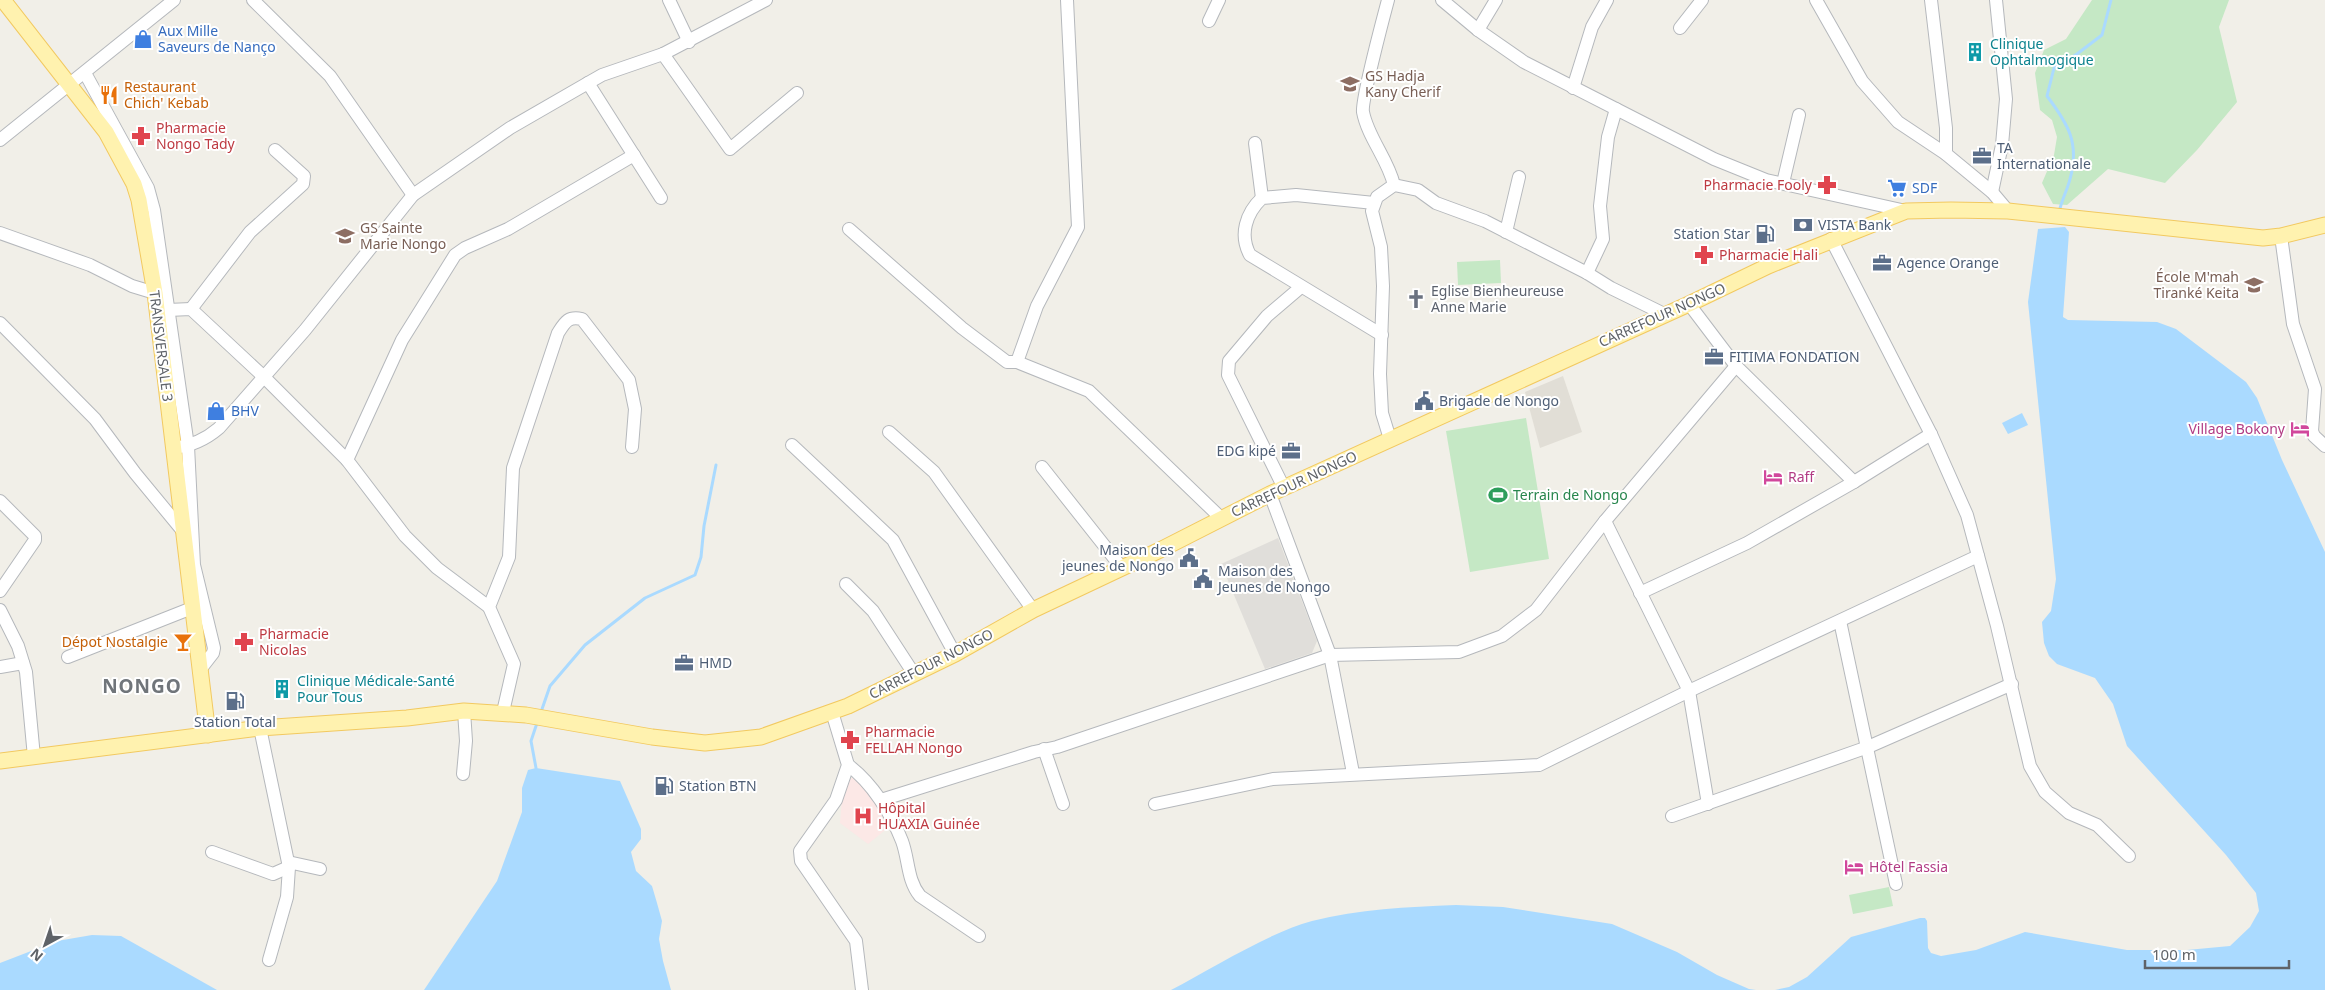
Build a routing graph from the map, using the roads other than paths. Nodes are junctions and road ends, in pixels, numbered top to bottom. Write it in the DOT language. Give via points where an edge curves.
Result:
graph roads {
  1 [pos="3,0"];
  2 [pos="174,0"];
  3 [pos="253,0"];
  4 [pos="669,0"];
  5 [pos="766,0"];
  6 [pos="1067,0"];
  7 [pos="1219,0"];
  8 [pos="1388,0"];
  9 [pos="1442,0"];
  10 [pos="1496,0"];
  11 [pos="1607,0"];
  12 [pos="1702,0"];
  13 [pos="1816,0"];
  14 [pos="1931,0"];
  15 [pos="1996,0"];
  16 [pos="1209,21"];
  17 [pos="1680,28"];
  18 [pos="1478,30"];
  19 [pos="689,42"];
  20 [pos="663,54"];
  21 [pos="85,73"];
  22 [pos="588,83"];
  23 [pos="70,84"];
  24 [pos="1573,88"];
  25 [pos="796,93"];
  26 [pos="1616,108"];
  27 [pos="1798,115"];
  28 [pos="0,140"];
  29 [pos="1255,143"];
  30 [pos="275,150"];
  31 [pos="1946,154"];
  32 [pos="634,155"];
  33 [pos="1519,177"];
  34 [pos="1783,183"];
  35 [pos="1394,185"];
  36 [pos="1992,192"];
  37 [pos="413,195"];
  38 [pos="661,198"];
  39 [pos="1262,198"];
  40 [pos="1374,203"];
  41 [pos="1906,212"];
  42 [pos="2008,212"];
  43 [pos="2325,225"];
  44 [pos="849,229"];
  45 [pos="1506,232"];
  46 [pos="0,233"];
  47 [pos="2282,236"];
  48 [pos="1832,240"];
  49 [pos="1587,273"];
  50 [pos="1301,287"];
  51 [pos="155,293"];
  52 [pos="1689,304"];
  53 [pos="191,309"];
  54 [pos="168,310"];
  55 [pos="1664,314"];
  56 [pos="0,323"];
  57 [pos="1382,335"];
  58 [pos="1018,362"];
  59 [pos="1736,366"];
  60 [pos="264,377"];
  61 [pos="889,432"];
  62 [pos="1931,434"];
  63 [pos="1390,439"];
  64 [pos="792,445"];
  65 [pos="2325,446"];
  66 [pos="181,447"];
  67 [pos="632,447"];
  68 [pos="347,460"];
  69 [pos="1042,467"];
  70 [pos="1854,482"];
  71 [pos="1277,491"];
  72 [pos="0,501"];
  73 [pos="1222,519"];
  74 [pos="1605,521"];
  75 [pos="182,530"];
  76 [pos="1978,556"];
  77 [pos="1122,568"];
  78 [pos="846,584"];
  79 [pos="0,591"];
  80 [pos="1640,593"];
  81 [pos="489,607"];
  82 [pos="192,608"];
  83 [pos="0,610"];
  84 [pos="1032,610"];
  85 [pos="1840,621"];
  86 [pos="955,654"];
  87 [pos="1330,655"];
  88 [pos="68,657"];
  89 [pos="23,663"];
  90 [pos="0,666"];
  91 [pos="199,671"];
  92 [pos="914,674"];
  93 [pos="2012,684"];
  94 [pos="1689,691"];
  95 [pos="464,711"];
  96 [pos="503,712"];
  97 [pos="832,712"];
  98 [pos="260,728"];
  99 [pos="208,735"];
  100 [pos="1868,747"];
  101 [pos="1044,749"];
  102 [pos="34,757"];
  103 [pos="0,761"];
  104 [pos="848,765"];
  105 [pos="1353,773"];
  106 [pos="463,774"];
  107 [pos="881,800"];
  108 [pos="1063,804"];
  109 [pos="1154,804"];
  110 [pos="1708,804"];
  111 [pos="1672,816"];
  112 [pos="212,852"];
  113 [pos="2129,856"];
  114 [pos="289,865"];
  115 [pos="320,869"];
  116 [pos="1896,884"];
  117 [pos="979,936"];
  118 [pos="269,960"];
  119 [pos="862,990"];
  1 -- 23 [label="main road, TRANSVERSALE 3"];
  2 -- 21 [label="street"];
  3 -- 37 [label="street" via="330,76"];
  4 -- 19 [label="street"];
  5 -- 19 [label="street"];
  6 -- 58 [label="street" via="1078,227 1037,306"];
  7 -- 16 [label="street"];
  8 -- 35 [label="street" via="1362,110"];
  9 -- 18 [label="street"];
  10 -- 18 [label="street"];
  11 -- 24 [label="street" via="1592,27"];
  12 -- 17 [label="street"];
  13 -- 31 [label="street" via="1862,80 1898,122"];
  14 -- 31 [label="street" via="1946,128"];
  15 -- 36 [label="street" via="2006,99 2002,145"];
  18 -- 24 [label="street" via="1524,62"];
  19 -- 20 [label="street"];
  20 -- 22 [label="street"];
  20 -- 25 [label="street" via="730,149"];
  21 -- 23 [label="street"];
  21 -- 54 [label="street" via="148,188"];
  22 -- 32 [label="street"];
  22 -- 37 [label="street" via="510,128"];
  23 -- 28 [label="street"];
  23 -- 51 [label="main road, TRANSVERSALE 3" via="106,132 134,184"];
  24 -- 26 [label="street"];
  26 -- 34 [label="street" via="1714,160 1739,171"];
  26 -- 49 [label="street" via="1608,137 1600,206 1603,239"];
  27 -- 34 [label="street"];
  29 -- 39 [label="street"];
  30 -- 53 [label="street" via="304,176 303,184 250,232"];
  31 -- 36 [label="street"];
  32 -- 38 [label="street"];
  32 -- 68 [label="street" via="508,229 455,255 402,340"];
  33 -- 45 [label="street"];
  34 -- 41 [label="street"];
  35 -- 40 [label="street"];
  35 -- 45 [label="street" via="1418,190 1436,203"];
  36 -- 42 [label="street"];
  37 -- 60 [label="street"];
  39 -- 40 [label="street" via="1296,195"];
  39 -- 50 [label="street" via="1254,206 1246,225 1246,246 1250,255"];
  40 -- 57 [label="street" via="1372,211 1381,247 1384,286"];
  41 -- 42 [label="main road, CARREFOUR NONGO"];
  41 -- 48 [label="main road, CARREFOUR NONGO"];
  42 -- 47 [label="main road, CARREFOUR NONGO" via="2263,238"];
  43 -- 47 [label="main road, CARREFOUR NONGO"];
  44 -- 58 [label="street" via="962,328 1007,362"];
  45 -- 49 [label="street"];
  46 -- 51 [label="street"];
  47 -- 65 [label="street" via="2293,324 2315,390 2312,431"];
  48 -- 52 [label="main road, CARREFOUR NONGO"];
  48 -- 62 [label="street"];
  49 -- 55 [label="street"];
  50 -- 57 [label="street"];
  50 -- 71 [label="street" via="1267,316 1228,365 1228,375"];
  51 -- 66 [label="main road, TRANSVERSALE 3"];
  52 -- 55 [label="main road, CARREFOUR NONGO"];
  52 -- 59 [label="street"];
  53 -- 54 [label="street"];
  53 -- 60 [label="street"];
  54 -- 66 [label="street"];
  55 -- 63 [label="main road, CARREFOUR NONGO"];
  56 -- 75 [label="street" via="95,419"];
  57 -- 63 [label="street" via="1382,413"];
  58 -- 73 [label="street" via="1089,390"];
  59 -- 70 [label="street"];
  59 -- 74 [label="street"];
  60 -- 66 [label="street" via="209,437"];
  60 -- 68 [label="street"];
  61 -- 84 [label="street" via="934,472"];
  62 -- 70 [label="street"];
  62 -- 76 [label="street" via="1967,515"];
  63 -- 71 [label="main road, CARREFOUR NONGO"];
  64 -- 86 [label="street" via="893,540"];
  66 -- 75 [label="main road, TRANSVERSALE 3"];
  66 -- 91 [label="street" via="194,565 214,648"];
  67 -- 81 [label="street" via="635,409 629,380 582,319 573,317 565,321 558,333 513,468 509,557"];
  68 -- 81 [label="street" via="406,536 437,568"];
  69 -- 77 [label="street"];
  70 -- 80 [label="street" via="1747,543"];
  71 -- 73 [label="main road, CARREFOUR NONGO"];
  71 -- 87 [label="street"];
  72 -- 79 [label="street" via="35,536 35,540"];
  73 -- 77 [label="main road, CARREFOUR NONGO"];
  74 -- 80 [label="street"];
  74 -- 87 [label="street" via="1536,610 1502,636 1459,652"];
  75 -- 82 [label="main road, TRANSVERSALE 3"];
  76 -- 85 [label="street"];
  76 -- 93 [label="street"];
  77 -- 84 [label="main road, CARREFOUR NONGO"];
  78 -- 92 [label="street" via="873,611"];
  80 -- 94 [label="street"];
  81 -- 96 [label="street" via="514,664"];
  82 -- 88 [label="street"];
  82 -- 91 [label="main road, TRANSVERSALE 3"];
  83 -- 89 [label="street"];
  84 -- 86 [label="main road, CARREFOUR NONGO"];
  85 -- 94 [label="street"];
  85 -- 100 [label="street"];
  86 -- 92 [label="main road, CARREFOUR NONGO"];
  87 -- 101 [label="street"];
  87 -- 105 [label="street"];
  89 -- 90 [label="street"];
  89 -- 102 [label="street"];
  91 -- 99 [label="main road, TRANSVERSALE 3"];
  92 -- 97 [label="main road, CARREFOUR NONGO"];
  93 -- 100 [label="street"];
  93 -- 113 [label="street" via="2030,766 2046,792 2069,813 2097,825"];
  94 -- 105 [label="street" via="1539,765"];
  94 -- 110 [label="street"];
  95 -- 96 [label="main road, CARREFOUR NONGO"];
  95 -- 98 [label="main road, CARREFOUR NONGO"];
  95 -- 106 [label="street"];
  96 -- 97 [label="main road, CARREFOUR NONGO" via="705,744 761,736"];
  97 -- 104 [label="street"];
  98 -- 99 [label="main road, CARREFOUR NONGO"];
  98 -- 114 [label="street"];
  99 -- 102 [label="main road, CARREFOUR NONGO"];
  100 -- 110 [label="street"];
  100 -- 116 [label="street"];
  101 -- 107 [label="street"];
  101 -- 108 [label="street"];
  102 -- 103 [label="main road, CARREFOUR NONGO"];
  104 -- 107 [label="street"];
  104 -- 119 [label="street" via="836,800 800,851 801,861 856,941"];
  105 -- 109 [label="street" via="1273,779"];
  107 -- 117 [label="street" via="902,841 913,887 920,896"];
  110 -- 111 [label="street"];
  112 -- 114 [label="street" via="273,874"];
  114 -- 115 [label="street"];
  114 -- 118 [label="street" via="287,897"];
}
